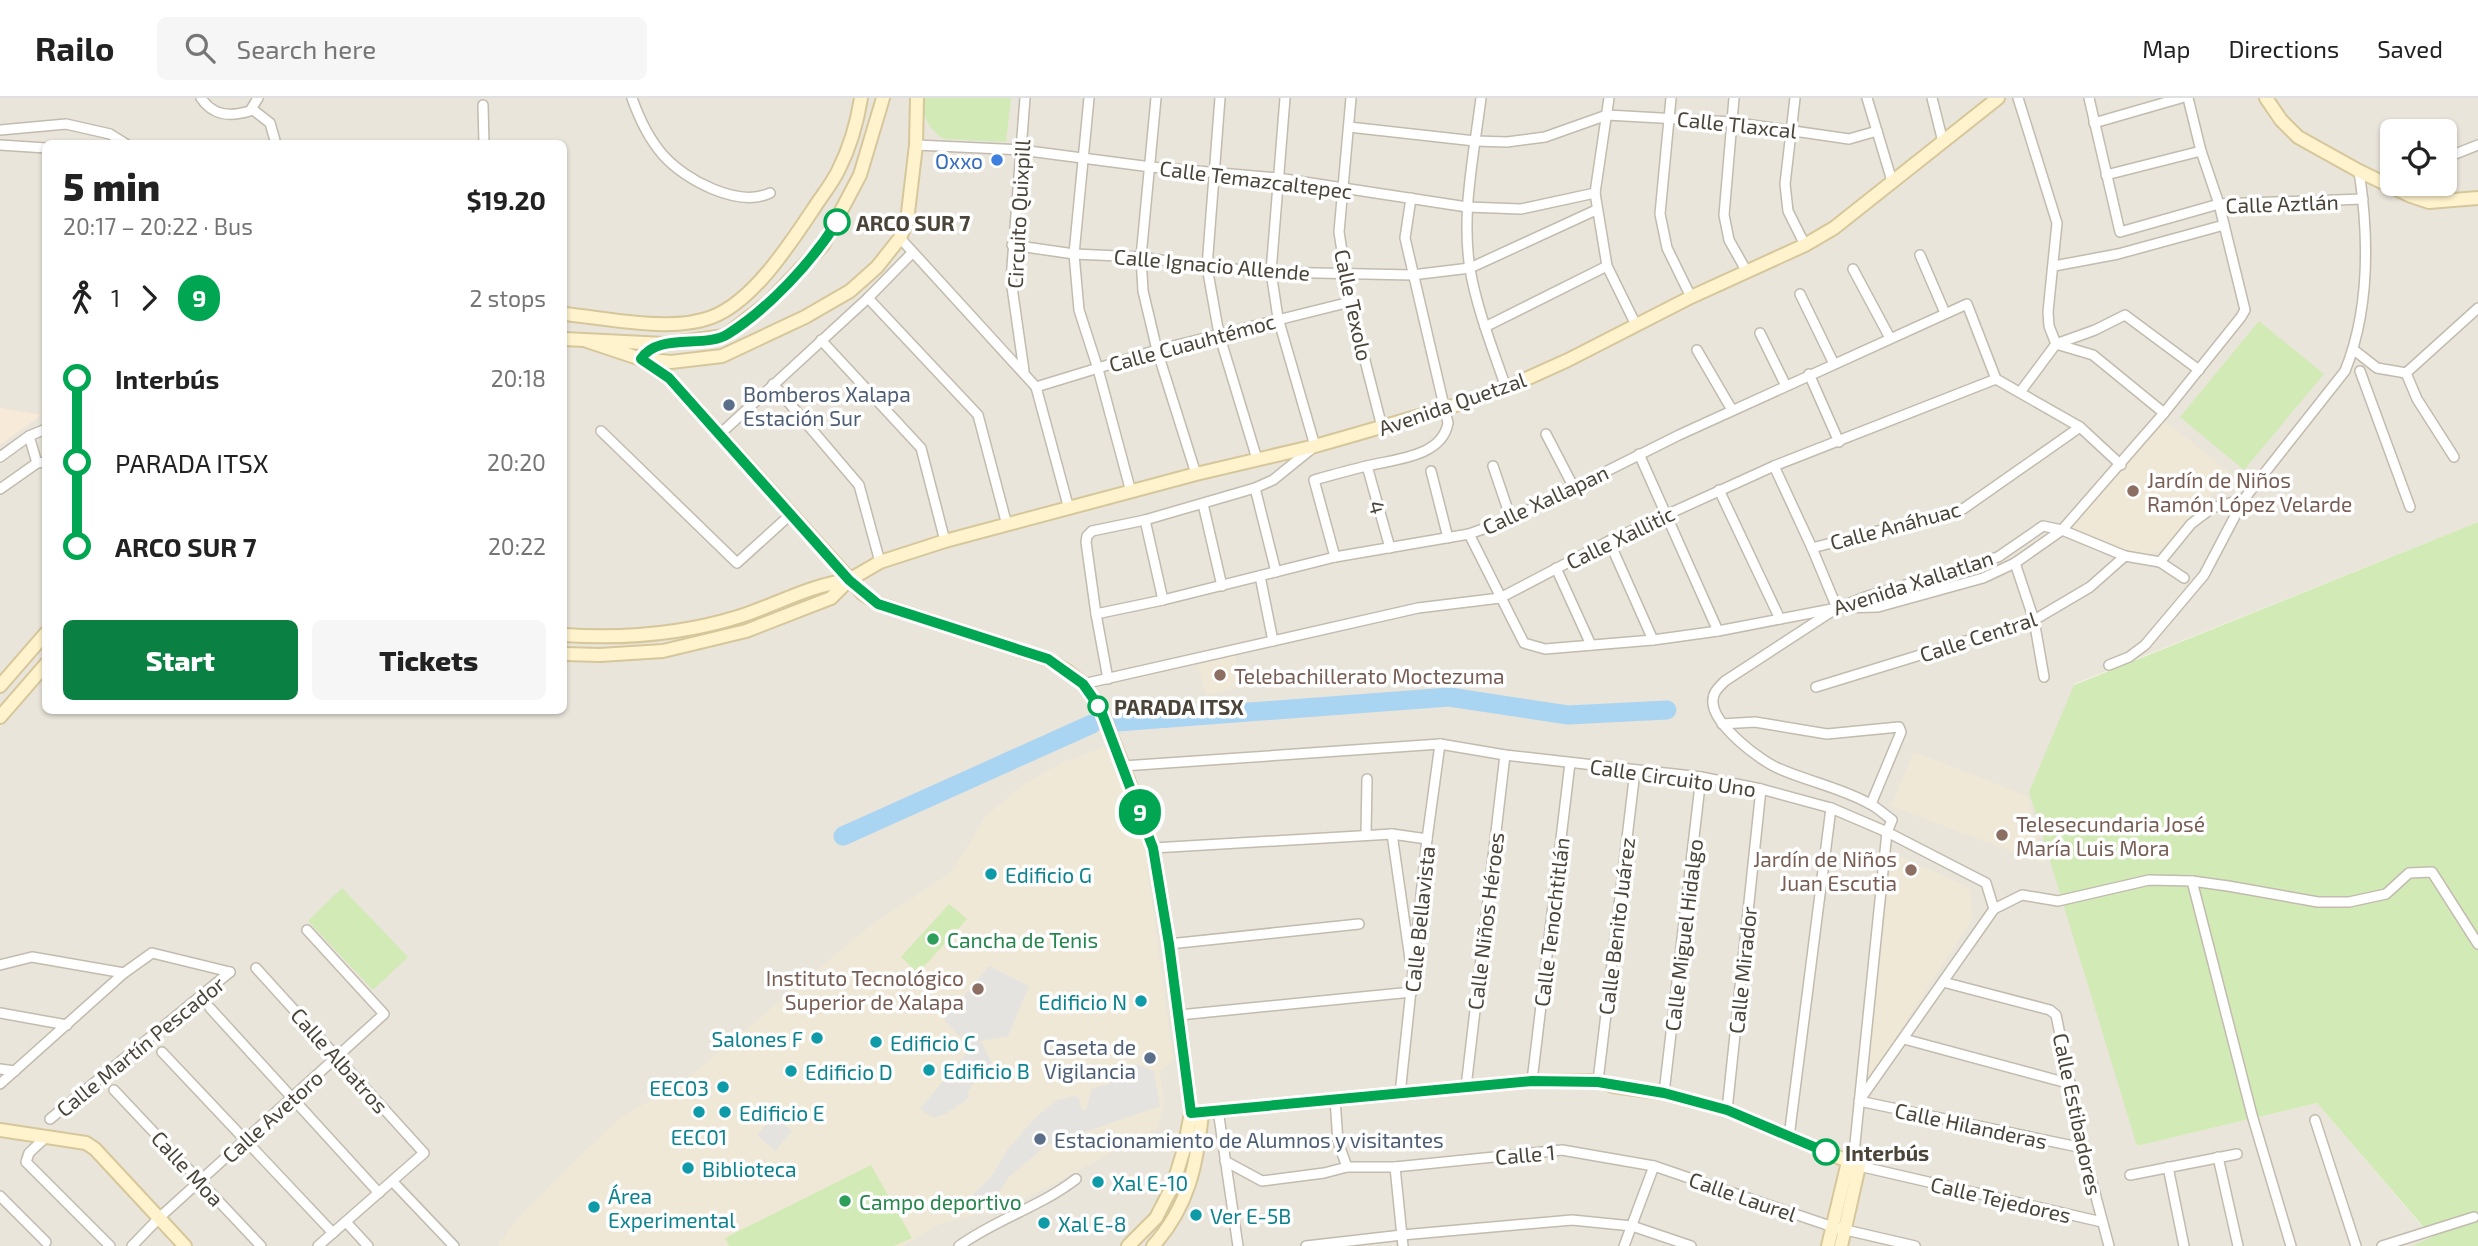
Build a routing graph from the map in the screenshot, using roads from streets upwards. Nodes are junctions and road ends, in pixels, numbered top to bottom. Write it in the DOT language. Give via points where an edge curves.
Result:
graph roads {
  1 [pos="201,98"];
  2 [pos="258,98"];
  3 [pos="632,98"];
  4 [pos="860,98"];
  5 [pos="883,98"];
  6 [pos="917,98"];
  7 [pos="1025,98"];
  8 [pos="1089,98"];
  9 [pos="1156,98"];
  10 [pos="1220,98"];
  11 [pos="1285,98"];
  12 [pos="1351,98"];
  13 [pos="1481,98"];
  14 [pos="1609,98"];
  15 [pos="1671,98"];
  16 [pos="1734,98"];
  17 [pos="1795,98"];
  18 [pos="1867,98"];
  19 [pos="1931,98"];
  20 [pos="1997,98"];
  21 [pos="2018,98"];
  22 [pos="2089,98"];
  23 [pos="2181,98"];
  24 [pos="2188,98"];
  25 [pos="2266,98"];
  26 [pos="483,105"];
  27 [pos="252,109"];
  28 [pos="1607,115"];
  29 [pos="1668,117"];
  30 [pos="1732,122"];
  31 [pos="2094,123"];
  32 [pos="1349,127"];
  33 [pos="1792,129"];
  34 [pos="0,130"];
  35 [pos="1877,131"];
  36 [pos="120,140"];
  37 [pos="275,140"];
  38 [pos="484,140"];
  39 [pos="1475,141"];
  40 [pos="1943,142"];
  41 [pos="0,145"];
  42 [pos="916,145"];
  43 [pos="2478,145"];
  44 [pos="42,148"];
  45 [pos="1021,150"];
  46 [pos="2201,151"];
  47 [pos="2457,153"];
  48 [pos="1084,157"];
  49 [pos="1150,167"];
  50 [pos="2359,171"];
  51 [pos="1214,172"];
  52 [pos="2106,175"];
  53 [pos="1278,178"];
  54 [pos="2380,178"];
  55 [pos="1892,181"];
  56 [pos="1343,189"];
  57 [pos="771,193"];
  58 [pos="1595,194"];
  59 [pos="2411,196"];
  60 [pos="1410,198"];
  61 [pos="2478,198"];
  62 [pos="2363,200"];
  63 [pos="2219,204"];
  64 [pos="1467,207"];
  65 [pos="1596,209"];
  66 [pos="2224,225"];
  67 [pos="901,238"];
  68 [pos="1012,245"];
  69 [pos="1805,245"];
  70 [pos="912,253"];
  71 [pos="1074,254"];
  72 [pos="1920,255"];
  73 [pos="1141,257"];
  74 [pos="1607,266"];
  75 [pos="2053,266"];
  76 [pos="1207,267"];
  77 [pos="1470,268"];
  78 [pos="1853,269"];
  79 [pos="1271,272"];
  80 [pos="1747,272"];
  81 [pos="1344,274"];
  82 [pos="1412,275"];
  83 [pos="1800,294"];
  84 [pos="1690,297"];
  85 [pos="868,298"];
  86 [pos="1350,302"];
  87 [pos="2478,309"];
  88 [pos="1945,313"];
  89 [pos="567,314"];
  90 [pos="1278,318"];
  91 [pos="1636,325"];
  92 [pos="1485,327"];
  93 [pos="1760,333"];
  94 [pos="1219,334"];
  95 [pos="1890,338"];
  96 [pos="567,339"];
  97 [pos="821,340"];
  98 [pos="587,341"];
  99 [pos="665,344"];
  100 [pos="2056,344"];
  101 [pos="1157,349"];
  102 [pos="1697,350"];
  103 [pos="2354,350"];
  104 [pos="641,359"];
  105 [pos="1834,363"];
  106 [pos="2377,368"];
  107 [pos="1098,369"];
  108 [pos="2199,370"];
  109 [pos="2346,371"];
  110 [pos="2360,371"];
  111 [pos="1024,372"];
  112 [pos="2406,373"];
  113 [pos="1809,374"];
  114 [pos="1996,379"];
  115 [pos="773,384"];
  116 [pos="1786,386"];
  117 [pos="1036,387"];
  118 [pos="1506,387"];
  119 [pos="2021,391"];
  120 [pos="1444,409"];
  121 [pos="1732,410"];
  122 [pos="2164,414"];
  123 [pos="1382,427"];
  124 [pos="2080,427"];
  125 [pos="42,431"];
  126 [pos="601,431"];
  127 [pos="720,434"];
  128 [pos="1546,434"];
  129 [pos="29,436"];
  130 [pos="1839,442"];
  131 [pos="1315,446"];
  132 [pos="1639,454"];
  133 [pos="0,457"];
  134 [pos="2454,457"];
  135 [pos="1256,459"];
  136 [pos="41,462"];
  137 [pos="2121,465"];
  138 [pos="1367,466"];
  139 [pos="1493,466"];
  140 [pos="1774,466"];
  141 [pos="1431,471"];
  142 [pos="1196,474"];
  143 [pos="1573,486"];
  144 [pos="1255,488"];
  145 [pos="0,489"];
  146 [pos="1720,490"];
  147 [pos="1131,492"];
  148 [pos="2244,499"];
  149 [pos="1203,504"];
  150 [pos="2410,507"];
  151 [pos="1069,509"];
  152 [pos="790,515"];
  153 [pos="1666,515"];
  154 [pos="1510,519"];
  155 [pos="1145,520"];
  156 [pos="1007,525"];
  157 [pos="2062,530"];
  158 [pos="1469,534"];
  159 [pos="1448,538"];
  160 [pos="945,541"];
  161 [pos="1609,541"];
  162 [pos="1390,548"];
  163 [pos="1812,548"];
  164 [pos="1335,556"];
  165 [pos="2125,556"];
  166 [pos="1998,557"];
  167 [pos="880,562"];
  168 [pos="2160,562"];
  169 [pos="2015,564"];
  170 [pos="1556,568"];
  171 [pos="1999,571"];
  172 [pos="1276,572"];
  173 [pos="1260,576"];
  174 [pos="2184,578"];
  175 [pos="849,580"];
  176 [pos="1222,586"];
  177 [pos="1500,598"];
  178 [pos="1164,600"];
  179 [pos="1837,608"];
  180 [pos="1096,614"];
  181 [pos="1780,619"];
  182 [pos="2034,621"];
  183 [pos="1718,631"];
  184 [pos="567,635"];
  185 [pos="42,638"];
  186 [pos="1653,640"];
  187 [pos="1273,641"];
  188 [pos="1591,645"];
  189 [pos="567,654"];
  190 [pos="2109,665"];
  191 [pos="42,669"];
  192 [pos="2044,677"];
  193 [pos="1108,679"];
  194 [pos="1083,684"];
  195 [pos="0,686"];
  196 [pos="1816,687"];
  197 [pos="0,717"];
  198 [pos="1722,724"];
  199 [pos="1440,744"];
  200 [pos="1505,755"];
  201 [pos="1570,763"];
  202 [pos="1123,766"];
  203 [pos="1635,771"];
  204 [pos="1701,778"];
  205 [pos="1367,779"];
  206 [pos="1761,789"];
  207 [pos="1871,804"];
  208 [pos="1831,808"];
  209 [pos="1887,832"];
  210 [pos="1392,834"];
  211 [pos="1366,835"];
  212 [pos="1427,839"];
  213 [pos="1153,848"];
  214 [pos="2192,881"];
  215 [pos="1994,909"];
  216 [pos="1359,924"];
  217 [pos="307,930"];
  218 [pos="1169,944"];
  219 [pos="2478,944"];
  220 [pos="0,965"];
  221 [pos="256,968"];
  222 [pos="1412,971"];
  223 [pos="124,973"];
  224 [pos="1943,982"];
  225 [pos="1412,992"];
  226 [pos="210,1008"];
  227 [pos="0,1013"];
  228 [pos="1179,1015"];
  229 [pos="67,1025"];
  230 [pos="1903,1039"];
  231 [pos="162,1052"];
  232 [pos="337,1057"];
  233 [pos="0,1069"];
  234 [pos="15,1071"];
  235 [pos="1532,1081"];
  236 [pos="1598,1082"];
  237 [pos="0,1084"];
  238 [pos="2071,1084"];
  239 [pos="1466,1087"];
  240 [pos="114,1090"];
  241 [pos="1664,1093"];
  242 [pos="1400,1094"];
  243 [pos="292,1098"];
  244 [pos="1859,1101"];
  245 [pos="1336,1106"];
  246 [pos="1218,1110"];
  247 [pos="1727,1110"];
  248 [pos="1196,1113"];
  249 [pos="50,1119"];
  250 [pos="2315,1120"];
  251 [pos="0,1130"];
  252 [pos="46,1137"];
  253 [pos="1789,1137"];
  254 [pos="246,1140"];
  255 [pos="2083,1148"];
  256 [pos="2237,1154"];
  257 [pos="2218,1157"];
  258 [pos="1226,1161"];
  259 [pos="1853,1164"];
  260 [pos="1654,1166"];
  261 [pos="1347,1167"];
  262 [pos="1395,1167"];
  263 [pos="2168,1167"];
  264 [pos="2130,1175"];
  265 [pos="1076,1179"];
  266 [pos="200,1181"];
  267 [pos="393,1182"];
  268 [pos="379,1193"];
  269 [pos="0,1196"];
  270 [pos="160,1217"];
  271 [pos="2474,1217"];
  272 [pos="346,1222"];
  273 [pos="2102,1222"];
  274 [pos="1632,1227"];
  275 [pos="1839,1229"];
  276 [pos="333,1233"];
  277 [pos="1402,1235"];
  278 [pos="46,1242"];
  279 [pos="110,1246"];
  280 [pos="132,1246"];
  281 [pos="185,1246"];
  282 [pos="261,1246"];
  283 [pos="318,1246"];
  284 [pos="368,1246"];
  285 [pos="454,1246"];
  286 [pos="959,1246"];
  287 [pos="1128,1246"];
  288 [pos="1153,1246"];
  289 [pos="1238,1246"];
  290 [pos="1306,1246"];
  291 [pos="1403,1246"];
  292 [pos="1625,1246"];
  293 [pos="1691,1246"];
  294 [pos="1828,1246"];
  295 [pos="1841,1246"];
  296 [pos="1915,1246"];
  297 [pos="2109,1246"];
  298 [pos="2184,1246"];
  299 [pos="2238,1246"];
  300 [pos="2291,1246"];
  301 [pos="2356,1246"];
  302 [pos="2382,1246"];
  1 -- 27 [label="street" via="217,113 233,116"];
  2 -- 27 [label="street"];
  3 -- 57 [label="street" via="639,119 663,155 691,178 729,195 761,198"];
  4 -- 89 [label="street" via="858,119 838,172 761,281 738,300 713,317 677,325"];
  5 -- 99 [label="street" via="860,175 823,245 769,302 725,336"];
  6 -- 42 [label="street"];
  7 -- 45 [label="street, Circuito Quixpill"];
  8 -- 48 [label="street"];
  9 -- 49 [label="street"];
  10 -- 51 [label="street"];
  11 -- 53 [label="street"];
  12 -- 32 [label="street, Calle Texolo"];
  13 -- 39 [label="street"];
  14 -- 28 [label="street"];
  15 -- 29 [label="street"];
  16 -- 30 [label="street"];
  17 -- 33 [label="street"];
  18 -- 35 [label="street"];
  19 -- 40 [label="street"];
  20 -- 40 [label="street, Avenida Quetzal"];
  21 -- 75 [label="street" via="2056,223"];
  22 -- 31 [label="street"];
  23 -- 31 [label="street"];
  24 -- 46 [label="street"];
  25 -- 50 [label="street" via="2298,137"];
  26 -- 38 [label="street"];
  27 -- 37 [label="street" via="270,123"];
  28 -- 29 [label="street, Calle Tlaxcal"];
  28 -- 39 [label="street, Calle Tlaxcal" via="1545,136"];
  28 -- 58 [label="street"];
  29 -- 30 [label="street, Calle Tlaxcal"];
  29 -- 84 [label="street" via="1660,214 1667,248"];
  30 -- 33 [label="street, Calle Tlaxcal"];
  30 -- 80 [label="street" via="1724,215 1729,240"];
  31 -- 52 [label="street"];
  32 -- 39 [label="street, Calle Tlaxcal"];
  32 -- 56 [label="street, Calle Texolo"];
  33 -- 35 [label="street, Calle Tlaxcal" via="1849,139"];
  33 -- 69 [label="street" via="1785,184 1788,211"];
  34 -- 36 [label="street" via="66,124"];
  35 -- 55 [label="street"];
  39 -- 64 [label="street"];
  40 -- 55 [label="street, Avenida Quetzal"];
  41 -- 44 [label="street"];
  42 -- 45 [label="street, Calle Temazcaltepec"];
  42 -- 67 [label="street"];
  43 -- 47 [label="street"];
  45 -- 48 [label="street, Calle Temazcaltepec"];
  45 -- 68 [label="street, Circuito Quixpill"];
  46 -- 52 [label="street"];
  46 -- 63 [label="street"];
  48 -- 49 [label="street, Calle Temazcaltepec"];
  48 -- 71 [label="street"];
  49 -- 51 [label="street, Calle Temazcaltepec"];
  49 -- 73 [label="street"];
  50 -- 54 [label="street"];
  50 -- 62 [label="street"];
  51 -- 53 [label="street, Calle Temazcaltepec"];
  51 -- 76 [label="street"];
  52 -- 63 [label="street, Calle Aztlán" via="2120,232"];
  53 -- 56 [label="street, Calle Temazcaltepec"];
  53 -- 79 [label="street"];
  55 -- 69 [label="street, Avenida Quetzal"];
  56 -- 60 [label="street, Calle Temazcaltepec"];
  56 -- 81 [label="street, Calle Texolo" via="1339,232"];
  58 -- 64 [label="street, Calle Temazcaltepec" via="1521,209"];
  58 -- 65 [label="street"];
  59 -- 61 [label="street" via="2429,202"];
  60 -- 64 [label="street, Calle Temazcaltepec"];
  60 -- 82 [label="street" via="1405,238"];
  62 -- 63 [label="street, Calle Aztlán"];
  62 -- 103 [label="street" via="2363,300"];
  63 -- 66 [label="street"];
  64 -- 77 [label="street"];
  65 -- 74 [label="street"];
  65 -- 77 [label="street"];
  66 -- 75 [label="street"];
  66 -- 108 [label="street" via="2245,310"];
  67 -- 70 [label="street"];
  67 -- 104 [label="street" via="850,291 806,317 722,356 671,362"];
  68 -- 71 [label="street, Calle Ignacio Allende"];
  68 -- 111 [label="street, Circuito Quixpill" via="1011,280"];
  69 -- 80 [label="street, Avenida Quetzal"];
  70 -- 85 [label="street"];
  70 -- 111 [label="street"];
  71 -- 73 [label="street, Calle Ignacio Allende"];
  71 -- 107 [label="street" via="1079,310"];
  72 -- 88 [label="street"];
  73 -- 76 [label="street, Calle Ignacio Allende"];
  73 -- 101 [label="street" via="1143,292"];
  74 -- 91 [label="street"];
  74 -- 92 [label="street"];
  75 -- 100 [label="street" via="2048,312"];
  76 -- 79 [label="street, Calle Ignacio Allende"];
  76 -- 94 [label="street"];
  77 -- 82 [label="street"];
  77 -- 92 [label="street"];
  78 -- 95 [label="street"];
  79 -- 81 [label="street, Calle Ignacio Allende"];
  79 -- 90 [label="street"];
  80 -- 84 [label="street, Avenida Quetzal"];
  81 -- 82 [label="street, Calle Ignacio Allende"];
  81 -- 86 [label="street, Calle Texolo"];
  82 -- 120 [label="street"];
  83 -- 105 [label="street"];
  84 -- 91 [label="street, Avenida Quetzal"];
  85 -- 97 [label="street"];
  85 -- 156 [label="street" via="978,415"];
  86 -- 90 [label="street, Calle Cuauhtémoc"];
  86 -- 123 [label="street, Calle Texolo"];
  87 -- 112 [label="street"];
  88 -- 95 [label="street, Calle Xallapan"];
  88 -- 114 [label="street, Calle Xallapan" via="1967,304"];
  90 -- 94 [label="street, Calle Cuauhtémoc"];
  90 -- 131 [label="street"];
  91 -- 118 [label="street, Avenida Quetzal"];
  92 -- 118 [label="street"];
  93 -- 116 [label="street"];
  94 -- 101 [label="street, Calle Cuauhtémoc"];
  94 -- 135 [label="street"];
  95 -- 105 [label="street, Calle Xallapan"];
  96 -- 98 [label="street"];
  97 -- 115 [label="street"];
  97 -- 160 [label="street" via="921,447"];
  98 -- 99 [label="street"];
  98 -- 104 [label="street"];
  99 -- 104 [label="street" via="648,350"];
  100 -- 108 [label="street" via="2125,315"];
  100 -- 119 [label="street"];
  100 -- 122 [label="street" via="2092,355"];
  101 -- 107 [label="street, Calle Cuauhtémoc"];
  101 -- 142 [label="street"];
  102 -- 121 [label="street"];
  103 -- 106 [label="street"];
  103 -- 109 [label="street"];
  104 -- 127 [label="street" via="669,378"];
  105 -- 113 [label="street, Calle Xallapan"];
  106 -- 110 [label="street"];
  106 -- 112 [label="street"];
  107 -- 117 [label="street, Calle Cuauhtémoc"];
  107 -- 147 [label="street"];
  108 -- 122 [label="street"];
  109 -- 110 [label="street"];
  109 -- 148 [label="street"];
  110 -- 150 [label="street"];
  111 -- 117 [label="street"];
  112 -- 134 [label="street"];
  113 -- 116 [label="street, Calle Xallapan"];
  113 -- 130 [label="street"];
  114 -- 119 [label="street"];
  114 -- 130 [label="street, Calle Xallitic"];
  115 -- 127 [label="street"];
  115 -- 167 [label="street" via="859,485"];
  116 -- 121 [label="street, Calle Xallapan"];
  117 -- 151 [label="street"];
  118 -- 120 [label="street, Avenida Quetzal"];
  119 -- 124 [label="street"];
  120 -- 123 [label="street, Avenida Quetzal"];
  120 -- 138 [label="street" via="1446,435 1433,446 1408,458"];
  121 -- 132 [label="street, Calle Xallapan"];
  122 -- 137 [label="street"];
  123 -- 131 [label="street, Avenida Quetzal"];
  124 -- 137 [label="street"];
  124 -- 163 [label="street, Calle Anáhuac" via="1963,509"];
  125 -- 129 [label="street"];
  126 -- 152 [label="street" via="737,563"];
  127 -- 152 [label="street"];
  128 -- 143 [label="street"];
  129 -- 133 [label="street"];
  129 -- 136 [label="street"];
  130 -- 140 [label="street, Calle Xallitic"];
  131 -- 135 [label="street, Avenida Quetzal"];
  131 -- 144 [label="street" via="1273,480"];
  132 -- 143 [label="street, Calle Xallapan"];
  132 -- 153 [label="street"];
  135 -- 142 [label="street, Avenida Quetzal"];
  136 -- 145 [label="street"];
  137 -- 157 [label="street"];
  138 -- 162 [label="street, 4"];
  138 -- 164 [label="street" via="1314,480"];
  139 -- 154 [label="street"];
  140 -- 146 [label="street, Calle Xallitic"];
  140 -- 163 [label="street"];
  141 -- 159 [label="street"];
  142 -- 147 [label="street, Avenida Quetzal"];
  143 -- 154 [label="street, Calle Xallapan"];
  144 -- 149 [label="street"];
  144 -- 172 [label="street"];
  146 -- 153 [label="street, Calle Xallitic"];
  146 -- 181 [label="street"];
  147 -- 151 [label="street, Avenida Quetzal"];
  148 -- 168 [label="street" via="2211,508 2191,524"];
  148 -- 190 [label="street" via="2204,575 2170,618 2145,645"];
  149 -- 155 [label="street"];
  149 -- 176 [label="street"];
  151 -- 156 [label="street, Avenida Quetzal"];
  152 -- 175 [label="street"];
  153 -- 161 [label="street, Calle Xallitic"];
  153 -- 183 [label="street"];
  154 -- 158 [label="street, Calle Xallapan"];
  155 -- 178 [label="street"];
  155 -- 180 [label="street" via="1087,536"];
  156 -- 160 [label="street, Avenida Quetzal"];
  157 -- 165 [label="street"];
  157 -- 166 [label="street, Avenida Xallatlan" via="2043,526"];
  157 -- 169 [label="street"];
  158 -- 159 [label="street, Calle Xallapan"];
  158 -- 177 [label="street, Avenida Xallatlan"];
  159 -- 162 [label="street, Calle Xallapan"];
  160 -- 167 [label="street, Avenida Quetzal"];
  161 -- 170 [label="street, Calle Xallitic"];
  161 -- 186 [label="street"];
  162 -- 164 [label="street, Calle Xallapan"];
  163 -- 179 [label="street"];
  164 -- 172 [label="street, Calle Xallapan"];
  165 -- 168 [label="street"];
  165 -- 182 [label="street, Calle Central" via="2090,587"];
  166 -- 171 [label="street"];
  166 -- 179 [label="street, Avenida Xallatlan"];
  167 -- 175 [label="street, Avenida Quetzal"];
  168 -- 174 [label="street"];
  169 -- 171 [label="street"];
  169 -- 182 [label="street"];
  170 -- 177 [label="street, Calle Xallitic"];
  170 -- 188 [label="street"];
  171 -- 179 [label="street" via="1878,607"];
  172 -- 173 [label="street, Calle Xallapan"];
  173 -- 176 [label="street, Calle Xallapan"];
  173 -- 187 [label="street"];
  175 -- 184 [label="street" via="824,583 701,626 658,634"];
  175 -- 189 [label="street" via="831,598 746,631 663,652"];
  175 -- 194 [label="street" via="878,604 1048,659"];
  176 -- 178 [label="street, Calle Xallapan"];
  177 -- 187 [label="street, Calle Xallitic" via="1418,608"];
  177 -- 188 [label="street, Avenida Xallatlan" via="1524,643 1545,649"];
  178 -- 180 [label="street, Calle Xallapan"];
  179 -- 181 [label="street, Avenida Xallatlan"];
  179 -- 198 [label="street" via="1715,691 1713,705"];
  180 -- 193 [label="street"];
  181 -- 183 [label="street, Avenida Xallatlan"];
  182 -- 192 [label="street"];
  182 -- 196 [label="street, Calle Central"];
  183 -- 186 [label="street, Avenida Xallatlan"];
  185 -- 195 [label="street"];
  186 -- 188 [label="street, Avenida Xallatlan"];
  187 -- 193 [label="street, Calle Xallitic"];
  191 -- 197 [label="street"];
  193 -- 194 [label="street, Calle Xallitic"];
  194 -- 202 [label="street" via="1100,708"];
  198 -- 207 [label="street" via="1777,768"];
  198 -- 207 [label="street" via="1755,722 1827,734 1899,727 1901,732"];
  199 -- 200 [label="street, Calle Circuito Uno"];
  199 -- 202 [label="street, Calle Circuito Uno"];
  199 -- 212 [label="street, Calle Bellavista"];
  200 -- 201 [label="street, Calle Circuito Uno"];
  200 -- 239 [label="street, Calle Niños Héroes"];
  201 -- 203 [label="street, Calle Circuito Uno"];
  201 -- 235 [label="street, Calle Tenochtitlán"];
  202 -- 213 [label="street"];
  203 -- 204 [label="street, Calle Circuito Uno"];
  203 -- 236 [label="street, Calle Benito Juárez"];
  204 -- 206 [label="street, Calle Circuito Uno"];
  204 -- 241 [label="street, Calle Miguel Hidalgo"];
  205 -- 211 [label="street"];
  206 -- 208 [label="street, Calle Circuito Uno"];
  206 -- 247 [label="street, Calle Mirador"];
  207 -- 209 [label="street" via="1892,820"];
  208 -- 209 [label="street, Calle Circuito Uno"];
  208 -- 253 [label="street"];
  209 -- 215 [label="street, Calle Circuito Uno" via="1986,883"];
  209 -- 244 [label="street"];
  210 -- 211 [label="street"];
  210 -- 212 [label="street"];
  210 -- 222 [label="street"];
  211 -- 213 [label="street"];
  212 -- 222 [label="street, Calle Bellavista"];
  213 -- 218 [label="street"];
  214 -- 215 [label="street" via="2149,880 2058,901 2022,895"];
  214 -- 219 [label="street" via="2318,902 2349,902 2386,894 2409,873 2432,872"];
  214 -- 300 [label="street"];
  215 -- 224 [label="street"];
  216 -- 218 [label="street"];
  217 -- 232 [label="street, Calle Avetoro" via="384,1014"];
  218 -- 228 [label="street"];
  220 -- 223 [label="street" via="32,957"];
  221 -- 232 [label="street, Calle Albatros"];
  222 -- 225 [label="street, Calle Bellavista"];
  223 -- 229 [label="street"];
  223 -- 249 [label="street, Calle Martín Pescador" via="152,953 230,972"];
  224 -- 230 [label="street"];
  224 -- 238 [label="street, Calle Estibadores" via="2050,1010 2056,1015"];
  225 -- 228 [label="street"];
  225 -- 242 [label="street, Calle Bellavista"];
  226 -- 243 [label="street"];
  227 -- 229 [label="street"];
  228 -- 248 [label="street"];
  229 -- 234 [label="street"];
  230 -- 238 [label="street"];
  230 -- 244 [label="street"];
  231 -- 254 [label="street"];
  232 -- 243 [label="street, Calle Avetoro"];
  232 -- 267 [label="street, Calle Albatros" via="424,1153"];
  233 -- 234 [label="street"];
  234 -- 237 [label="street"];
  235 -- 236 [label="street"];
  235 -- 239 [label="street"];
  236 -- 241 [label="street"];
  238 -- 255 [label="street, Calle Estibadores"];
  239 -- 242 [label="street"];
  240 -- 266 [label="street, Calle Moa"];
  241 -- 247 [label="street"];
  242 -- 245 [label="street"];
  243 -- 254 [label="street, Calle Avetoro"];
  243 -- 268 [label="street"];
  244 -- 255 [label="street, Calle Hilanderas"];
  244 -- 259 [label="street"];
  245 -- 246 [label="street"];
  245 -- 261 [label="street" via="1338,1142"];
  246 -- 248 [label="street"];
  246 -- 258 [label="street"];
  247 -- 253 [label="street"];
  248 -- 287 [label="street" via="1173,1185 1156,1218"];
  248 -- 288 [label="street" via="1198,1155 1188,1189 1176,1216"];
  250 -- 301 [label="street"];
  251 -- 252 [label="street"];
  252 -- 270 [label="street" via="86,1143 96,1149"];
  252 -- 279 [label="street" via="26,1162"];
  253 -- 259 [label="street"];
  254 -- 266 [label="street, Calle Avetoro"];
  254 -- 276 [label="street"];
  255 -- 273 [label="street, Calle Estibadores"];
  256 -- 257 [label="street"];
  257 -- 263 [label="street"];
  257 -- 299 [label="street"];
  258 -- 261 [label="street, Calle 1" via="1262,1181"];
  258 -- 289 [label="street"];
  259 -- 273 [label="street, Calle Tejedores"];
  259 -- 275 [label="street"];
  260 -- 262 [label="street, Calle 1" via="1562,1150"];
  260 -- 274 [label="street"];
  260 -- 275 [label="street, Calle Laurel"];
  261 -- 262 [label="street, Calle 1"];
  262 -- 277 [label="street"];
  263 -- 264 [label="street"];
  263 -- 298 [label="street"];
  265 -- 286 [label="street"];
  266 -- 270 [label="street, Calle Avetoro"];
  266 -- 282 [label="street, Calle Moa"];
  267 -- 268 [label="street"];
  267 -- 285 [label="street"];
  268 -- 272 [label="street"];
  269 -- 278 [label="street"];
  270 -- 280 [label="street, Calle Avetoro"];
  270 -- 281 [label="street"];
  271 -- 302 [label="street"];
  272 -- 276 [label="street"];
  272 -- 284 [label="street"];
  273 -- 297 [label="street, Calle Estibadores"];
  274 -- 277 [label="street" via="1572,1220"];
  274 -- 292 [label="street"];
  274 -- 293 [label="street"];
  275 -- 294 [label="street"];
  275 -- 295 [label="street"];
  275 -- 296 [label="street, Calle Laurel"];
  276 -- 283 [label="street"];
  277 -- 290 [label="street"];
  277 -- 291 [label="street"];
}
